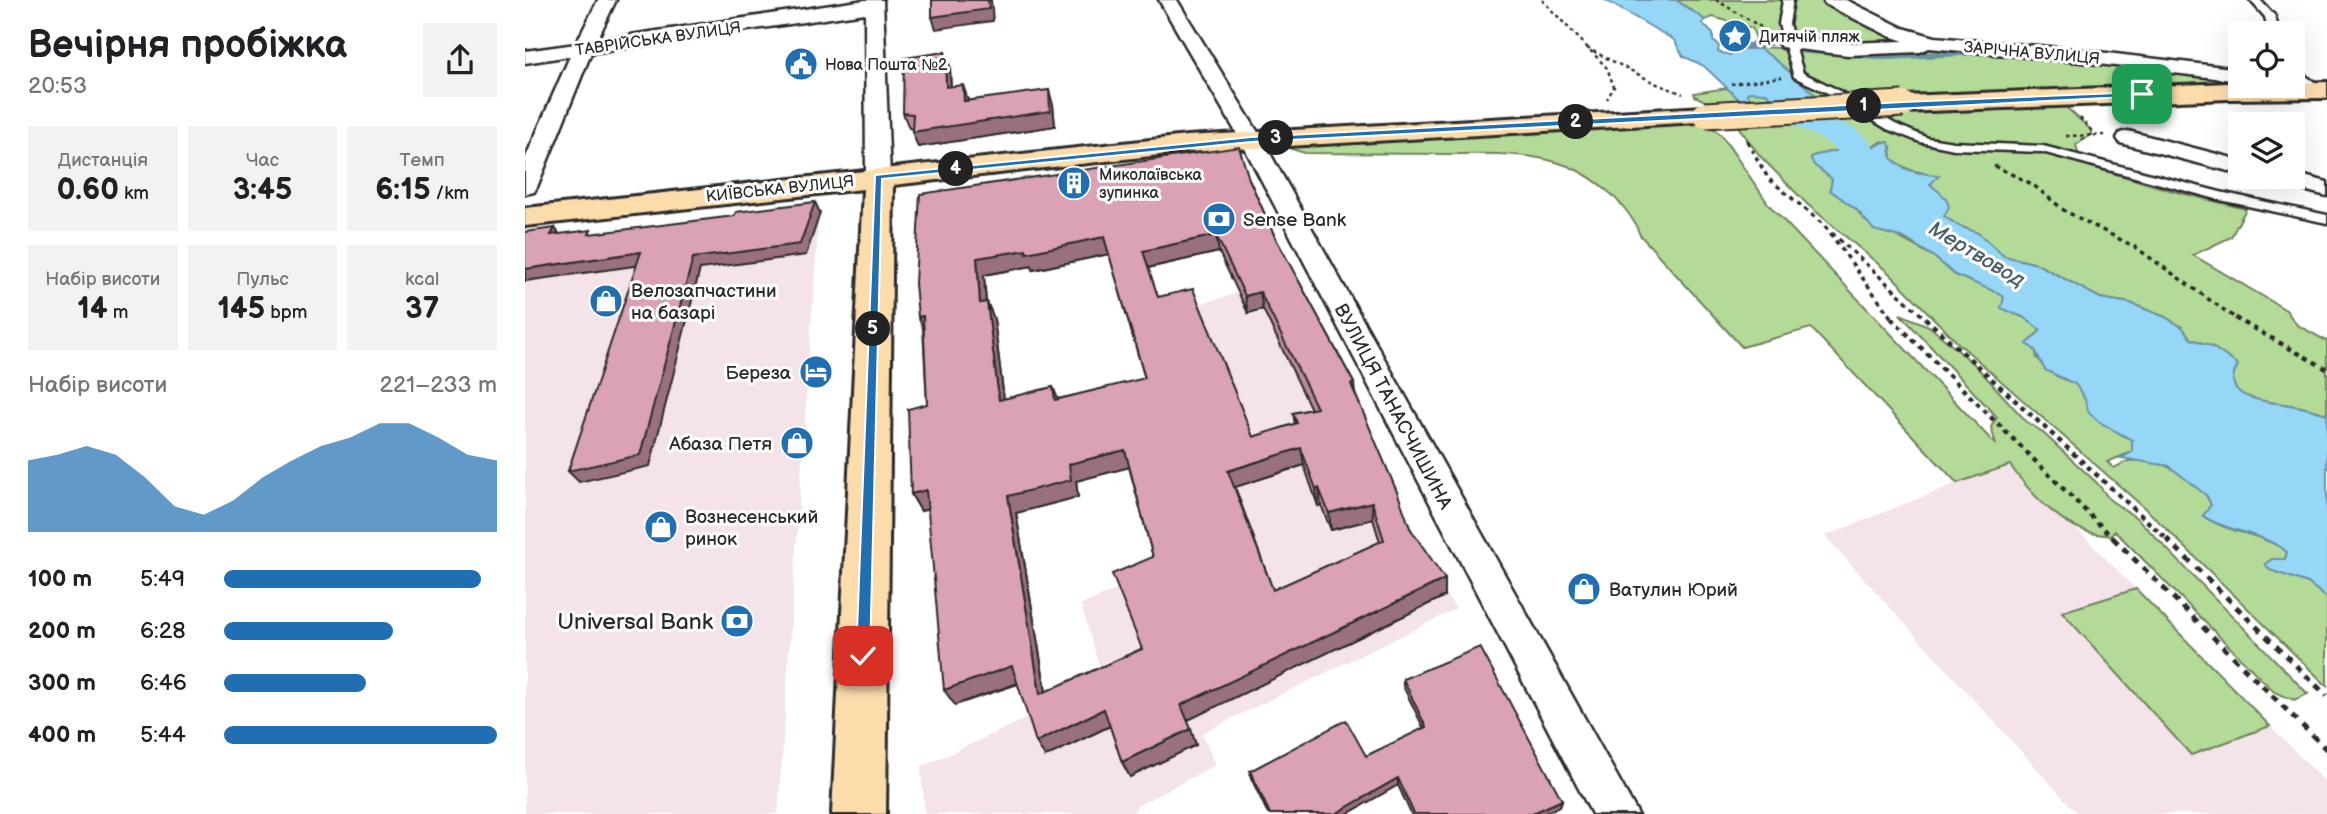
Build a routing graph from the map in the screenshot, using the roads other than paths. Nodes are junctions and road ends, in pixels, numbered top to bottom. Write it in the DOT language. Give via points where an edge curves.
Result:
graph roads {
  1 [pos="607,0"];
  2 [pos="1168,0"];
  3 [pos="1788,0"];
  4 [pos="1832,0"];
  5 [pos="2255,0"];
  6 [pos="874,3"];
  7 [pos="2271,21"];
  8 [pos="1788,43"];
  9 [pos="1953,45"];
  10 [pos="583,49"];
  11 [pos="525,57"];
  12 [pos="2228,73"];
  13 [pos="2228,89"];
  14 [pos="2127,138"];
  15 [pos="1251,139"];
  16 [pos="2228,164"];
  17 [pos="878,177"];
  18 [pos="2305,183"];
  19 [pos="525,187"];
  20 [pos="2327,189"];
  21 [pos="525,216"];
  22 [pos="2327,219"];
  23 [pos="859,814"];
  24 [pos="1616,814"];
  1 -- 10 [label="street"];
  2 -- 15 [label="street, ВУЛИЦЯ ТАНАСЧИШИНА"];
  3 -- 8 [label="lane" via="1784,24"];
  4 -- 9 [label="street, ЗАРІЧНА ВУЛИЦЯ" via="1896,32"];
  5 -- 7 [label="lane"];
  6 -- 10 [label="street, ТАВРІЙСЬКА ВУЛИЦЯ"];
  6 -- 17 [label="street"];
  8 -- 9 [label="street" via="1871,50"];
  8 -- 22 [label="lane" via="1798,75 1926,141 1956,147 2043,149 2252,205"];
  9 -- 12 [label="street, ЗАРІЧНА ВУЛИЦЯ"];
  10 -- 11 [label="street, ТАВРІЙСЬКА ВУЛИЦЯ"];
  10 -- 19 [label="street"];
  13 -- 15 [label="main road, КИЇВСЬКА ВУЛИЦЯ, bridge" via="1903,104 1697,106"];
  14 -- 16 [label="street"];
  15 -- 17 [label="main road, КИЇВСЬКА ВУЛИЦЯ"];
  15 -- 24 [label="street, ВУЛИЦЯ ТАНАСЧИШИНА"];
  17 -- 21 [label="main road, КИЇВСЬКА ВУЛИЦЯ"];
  17 -- 23 [label="main road"];
  18 -- 20 [label="street"];
}
